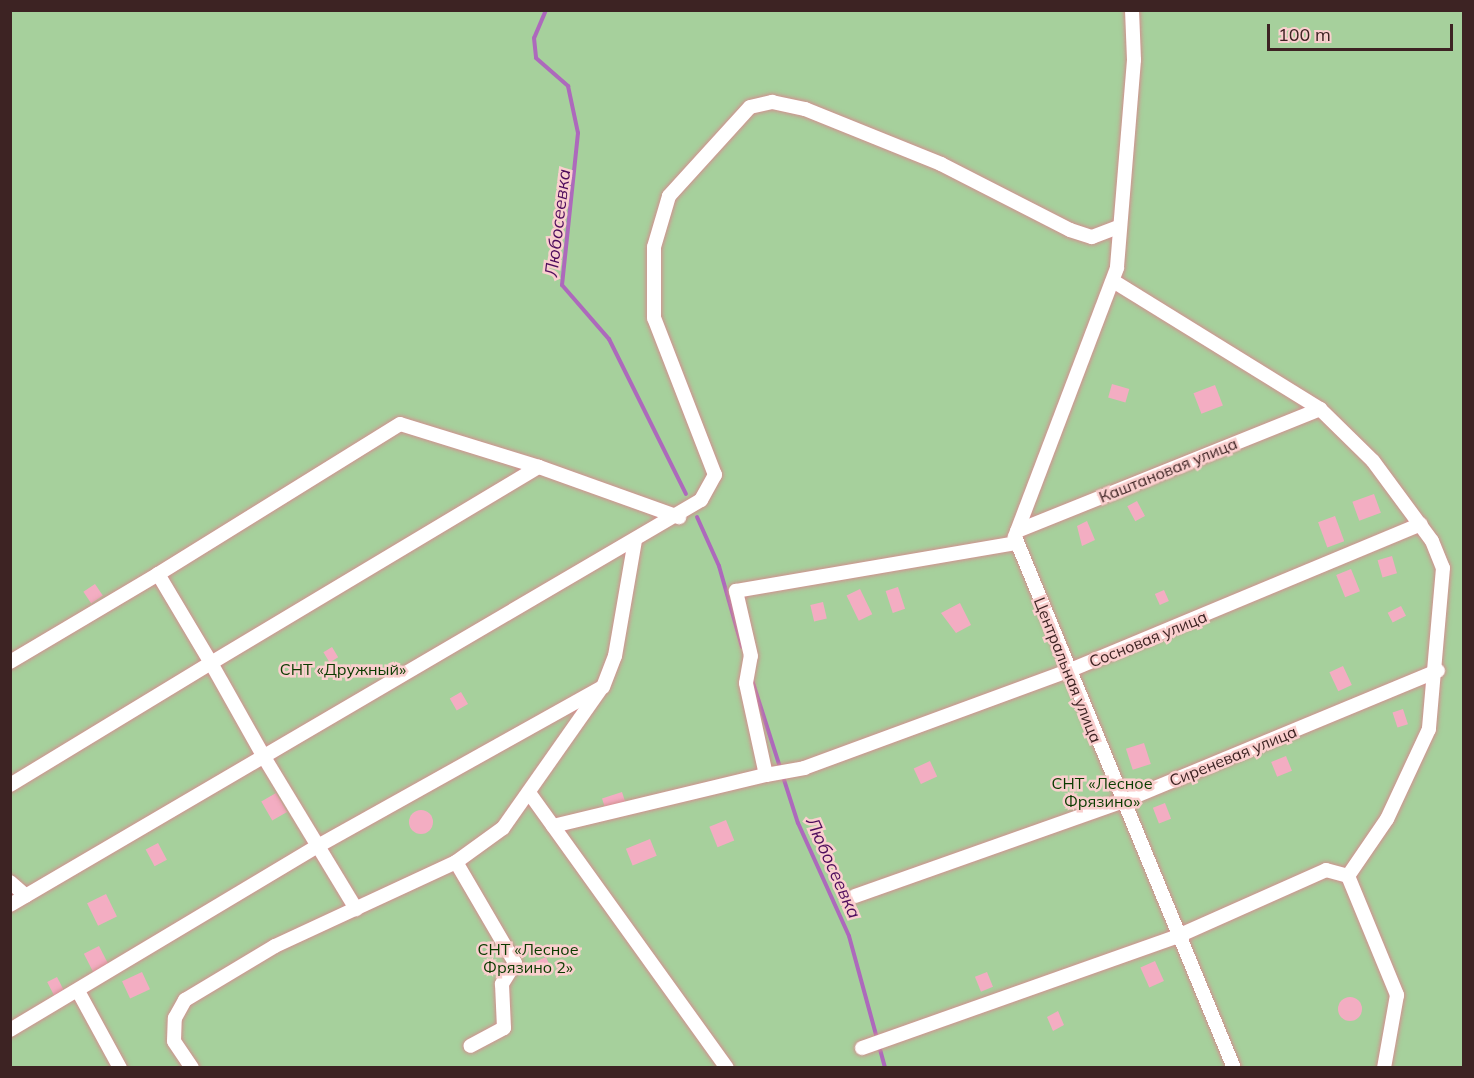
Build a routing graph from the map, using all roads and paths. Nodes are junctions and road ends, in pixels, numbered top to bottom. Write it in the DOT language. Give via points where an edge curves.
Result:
graph roads {
  1 [pos="1132,10"];
  2 [pos="1116,228"];
  3 [pos="1115,274"];
  4 [pos="1320,409"];
  5 [pos="539,467"];
  6 [pos="679,517"];
  7 [pos="1421,524"];
  8 [pos="1016,537"];
  9 [pos="635,540"];
  10 [pos="158,574"];
  11 [pos="10,662"];
  12 [pos="211,663"];
  13 [pos="1068,671"];
  14 [pos="1438,671"];
  15 [pos="603,687"];
  16 [pos="264,757"];
  17 [pos="766,775"];
  18 [pos="10,785"];
  19 [pos="530,794"];
  20 [pos="1121,802"];
  21 [pos="553,826"];
  22 [pos="318,846"];
  23 [pos="456,862"];
  24 [pos="1348,876"];
  25 [pos="10,882"];
  26 [pos="26,896"];
  27 [pos="855,896"];
  28 [pos="10,905"];
  29 [pos="356,909"];
  30 [pos="1178,936"];
  31 [pos="78,991"];
  32 [pos="10,1030"];
  33 [pos="470,1046"];
  34 [pos="862,1048"];
  35 [pos="120,1068"];
  36 [pos="192,1068"];
  37 [pos="727,1068"];
  38 [pos="1234,1068"];
  39 [pos="1384,1068"];
  1 -- 2 [label="street" via="1134,60"];
  2 -- 3 [label="street"];
  2 -- 6 [label="street" via="1092,237 1070,230 941,164 805,109 772,102 750,107 669,196 654,247 654,318 715,475 701,500"];
  3 -- 4 [label="street"];
  3 -- 8 [label="street"];
  4 -- 7 [label="street" via="1373,462"];
  4 -- 8 [label="street, Каштановая улица"];
  5 -- 6 [label="street"];
  5 -- 10 [label="street" via="400,424"];
  5 -- 12 [label="street"];
  6 -- 9 [label="street"];
  7 -- 13 [label="street, Сосновая улица"];
  7 -- 14 [label="street" via="1443,568"];
  8 -- 13 [label="street, Центральная улица"];
  8 -- 17 [label="street, Каштановая улица" via="736,591 751,656 746,683"];
  9 -- 15 [label="street" via="615,656"];
  9 -- 16 [label="street"];
  10 -- 11 [label="street"];
  10 -- 12 [label="street"];
  12 -- 16 [label="street"];
  12 -- 18 [label="street"];
  13 -- 17 [label="street, Сосновая улица" via="804,768"];
  13 -- 20 [label="street, Центральная улица"];
  14 -- 20 [label="street, Сиреневая улица"];
  14 -- 24 [label="street" via="1429,729 1387,819"];
  15 -- 19 [label="street"];
  15 -- 22 [label="street"];
  16 -- 22 [label="street"];
  16 -- 26 [label="street"];
  17 -- 21 [label="street, Сосновая улица"];
  19 -- 21 [label="street"];
  19 -- 23 [label="street" via="503,828"];
  20 -- 27 [label="street, Сиреневая улица"];
  20 -- 30 [label="street, Центральная улица"];
  21 -- 37 [label="street"];
  22 -- 29 [label="street"];
  22 -- 31 [label="street"];
  23 -- 29 [label="street"];
  23 -- 33 [label="street" via="515,963 502,984 504,1028"];
  24 -- 30 [label="street" via="1326,870"];
  24 -- 39 [label="street" via="1397,995"];
  25 -- 26 [label="street"];
  26 -- 28 [label="street"];
  29 -- 36 [label="street" via="275,946 185,1000 175,1018 174,1041"];
  30 -- 34 [label="street"];
  30 -- 38 [label="street, Центральная улица"];
  31 -- 32 [label="street"];
  31 -- 35 [label="street"];
}
